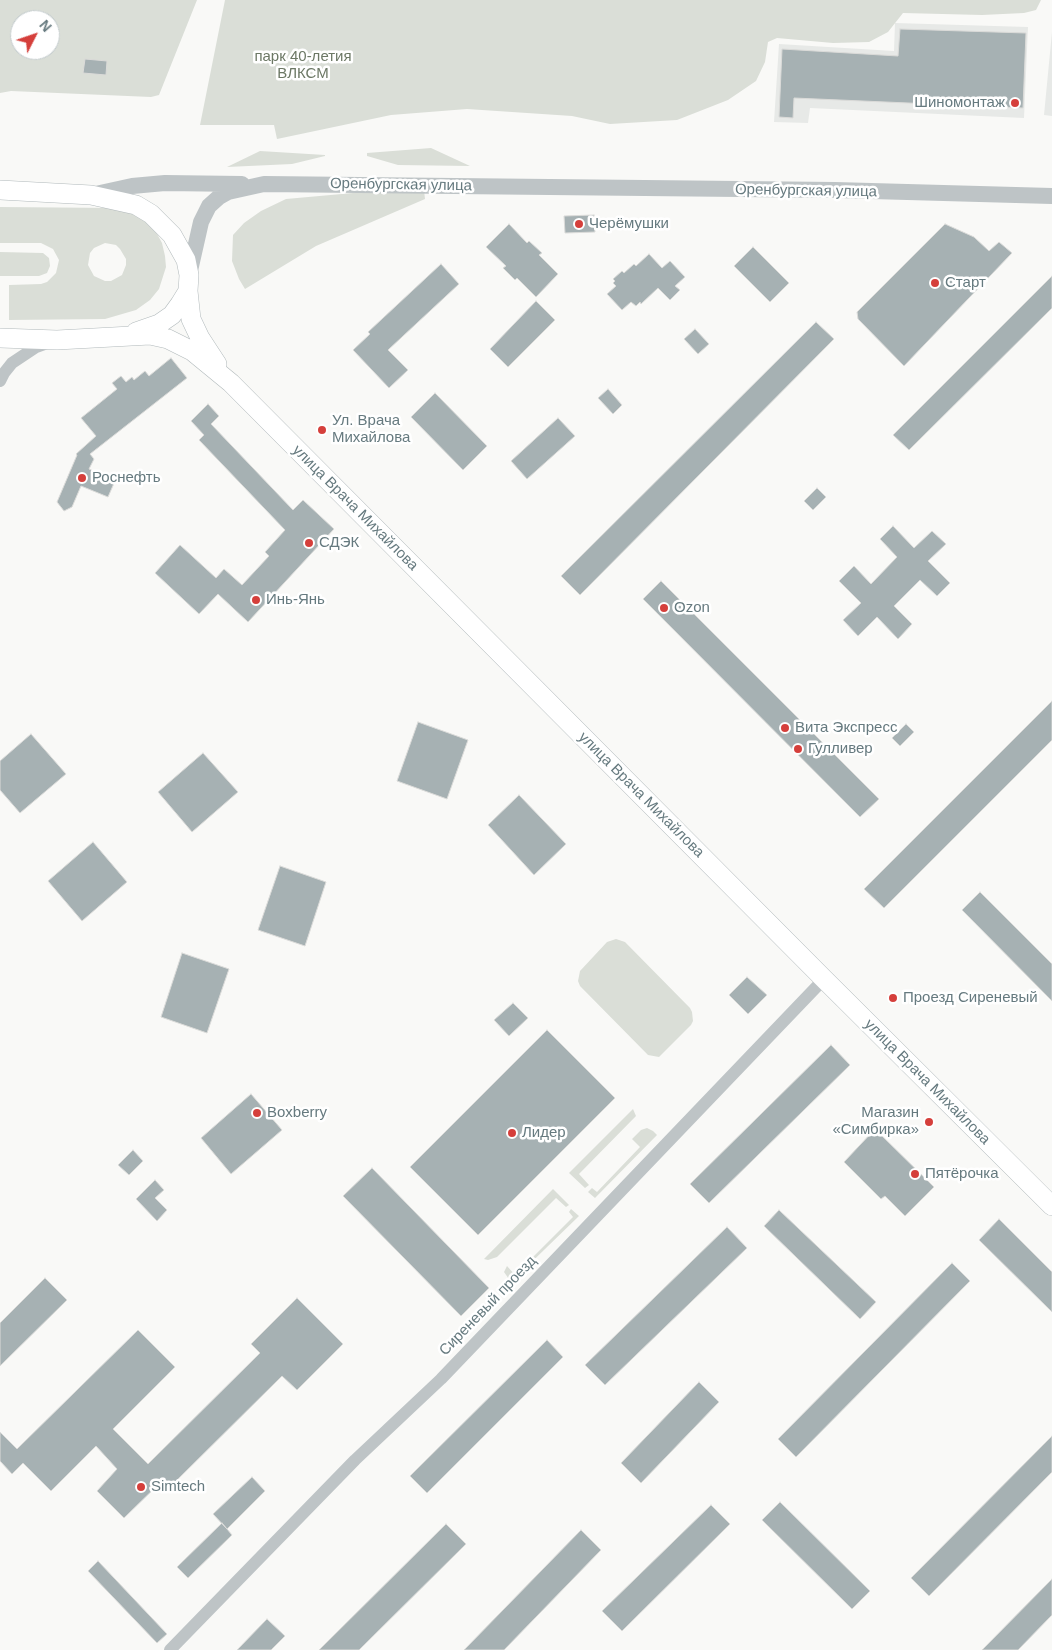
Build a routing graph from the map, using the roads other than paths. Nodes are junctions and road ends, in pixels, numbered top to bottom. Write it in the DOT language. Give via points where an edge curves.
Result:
graph roads {
  1 [pos="264,184"];
  2 [pos="0,190"];
  3 [pos="90,195"];
  4 [pos="1052,196"];
  5 [pos="188,283"];
  6 [pos="0,338"];
  7 [pos="115,338"];
  8 [pos="57,340"];
  9 [pos="0,381"];
  10 [pos="231,383"];
  11 [pos="824,979"];
  12 [pos="1052,1206"];
  13 [pos="170,1650"];
  1 -- 3 [label="street" via="166,183"];
  1 -- 4 [label="street, Оренбургская улица" via="835,190"];
  1 -- 5 [label="street, Оренбургская улица" via="228,192 209,206 201,222"];
  2 -- 3 [label="main road"];
  3 -- 5 [label="main road" via="136,205 164,225 186,260"];
  5 -- 7 [label="main road" via="172,315 159,324"];
  5 -- 10 [label="main road, Оренбургская улица" via="190,319"];
  6 -- 8 [label="main road"];
  7 -- 8 [label="main road"];
  7 -- 10 [label="main road" via="150,335 168,339 192,351"];
  8 -- 9 [label="street" via="24,354 4,372"];
  10 -- 11 [label="main road, улица Врача Михайлова"];
  11 -- 12 [label="main road, улица Врача Михайлова"];
  11 -- 13 [label="street, Сиреневый проезд" via="441,1379 355,1460"];
}
